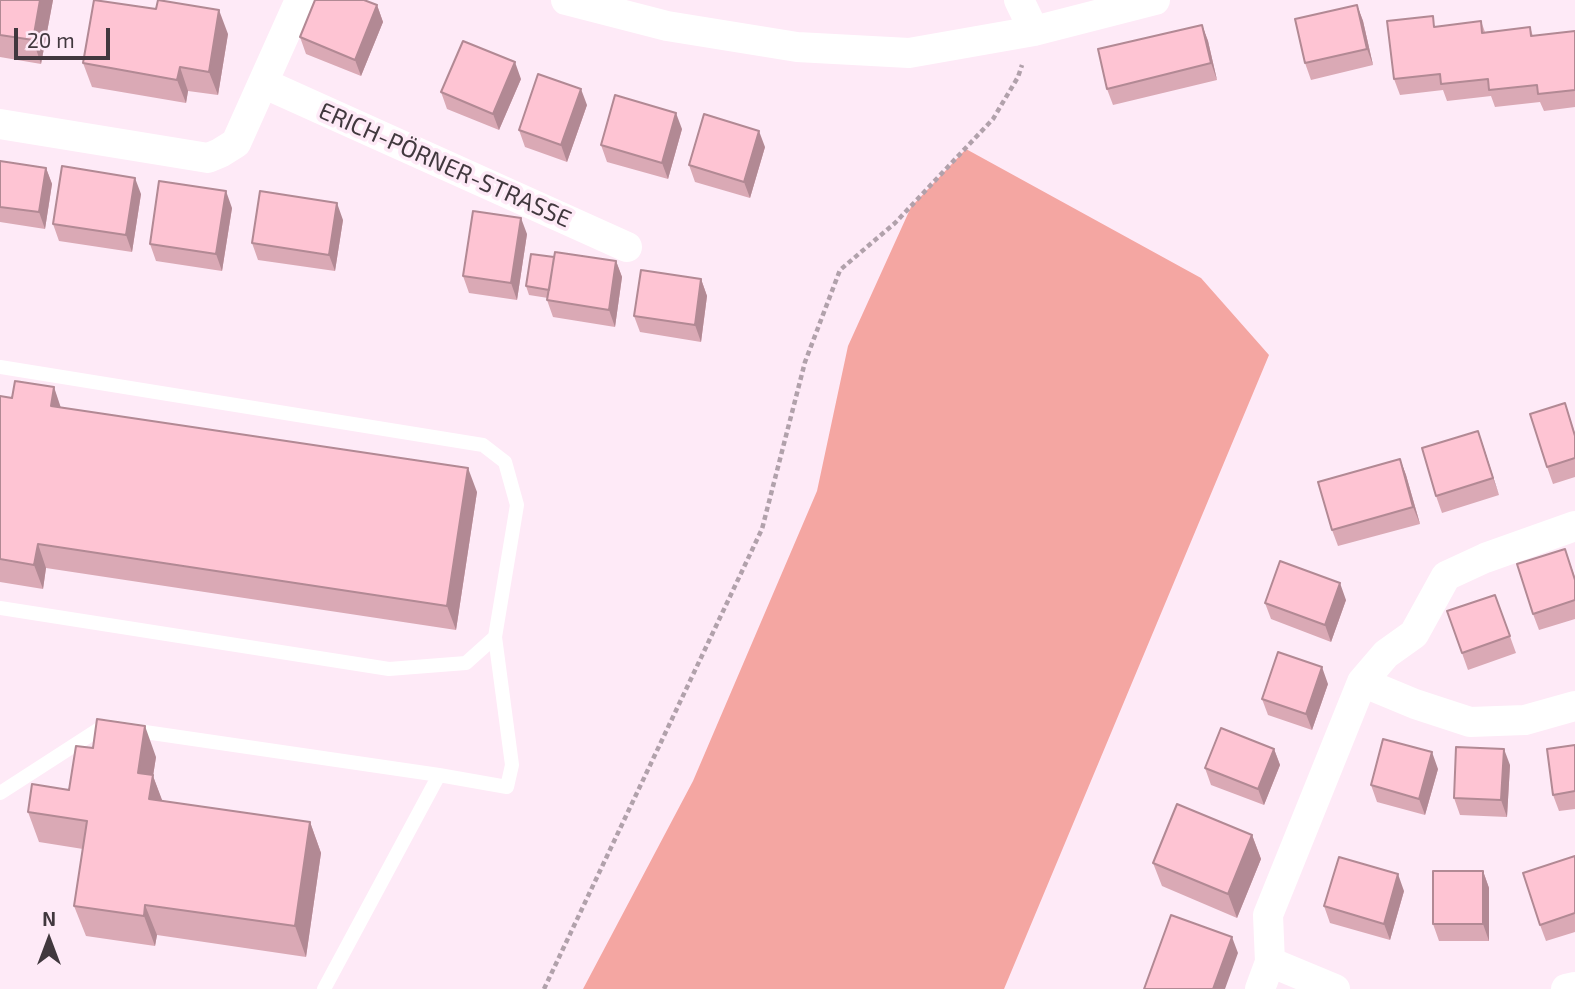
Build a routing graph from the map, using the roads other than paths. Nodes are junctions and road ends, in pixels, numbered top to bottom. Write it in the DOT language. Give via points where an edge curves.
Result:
graph roads {
  1 [pos="300,0"];
  2 [pos="566,0"];
  3 [pos="1019,0"];
  4 [pos="1155,0"];
  5 [pos="1034,31"];
  6 [pos="263,83"];
  7 [pos="0,124"];
  8 [pos="627,247"];
  9 [pos="0,367"];
  10 [pos="1575,526"];
  11 [pos="0,608"];
  12 [pos="495,636"];
  13 [pos="1362,682"];
  14 [pos="1575,706"];
  15 [pos="439,775"];
  16 [pos="0,793"];
  17 [pos="1270,961"];
  18 [pos="1575,987"];
  19 [pos="324,989"];
  20 [pos="1260,989"];
  21 [pos="1335,989"];
  22 [pos="1566,989"];
  1 -- 6 [label="street"];
  2 -- 5 [label="street" via="667,26 797,47 909,52"];
  3 -- 5 [label="street"];
  4 -- 5 [label="street"];
  6 -- 7 [label="street" via="236,143 208,158"];
  6 -- 8 [label="street, ERICH-PÖRNER-STRASSE"];
  9 -- 12 [label="lane" via="483,445 505,462 517,505"];
  10 -- 13 [label="street" via="1446,576 1414,634 1386,654"];
  11 -- 12 [label="lane" via="389,669 466,663"];
  12 -- 15 [label="lane" via="512,765 507,787"];
  13 -- 14 [label="street" via="1470,722 1525,720"];
  13 -- 17 [label="street" via="1268,915"];
  15 -- 16 [label="lane" via="104,726"];
  15 -- 19 [label="lane"];
  17 -- 20 [label="street"];
  17 -- 21 [label="street"];
  18 -- 22 [label="street"];
}
